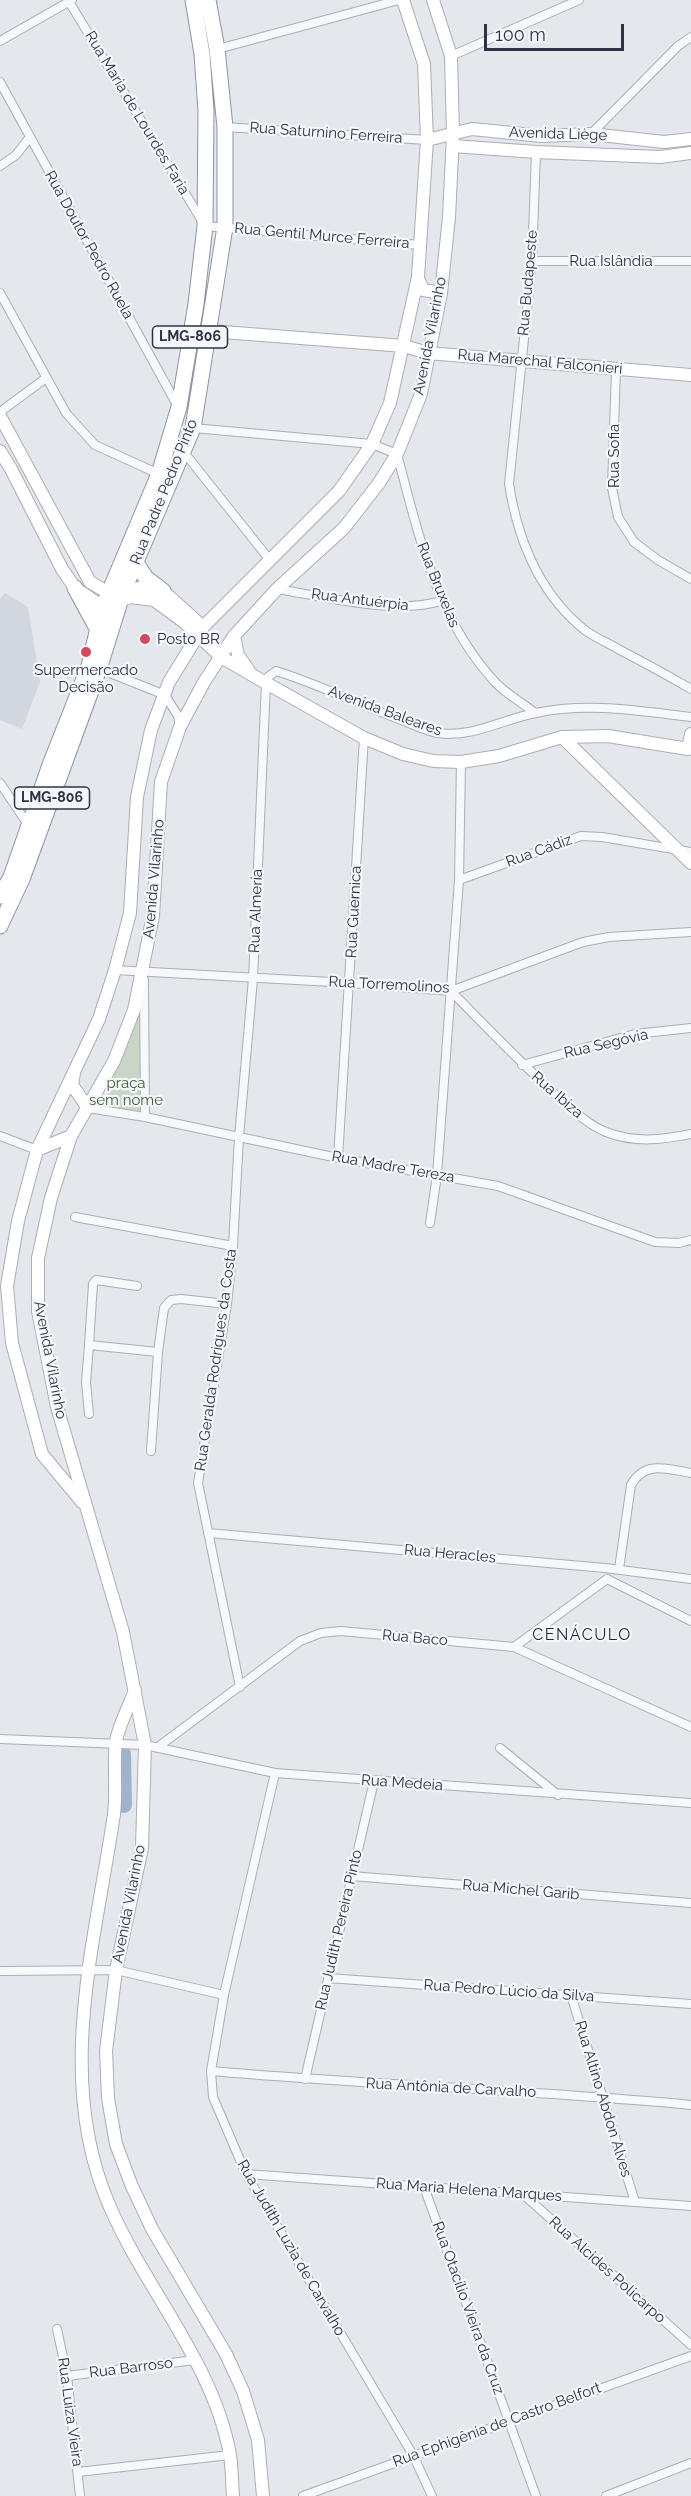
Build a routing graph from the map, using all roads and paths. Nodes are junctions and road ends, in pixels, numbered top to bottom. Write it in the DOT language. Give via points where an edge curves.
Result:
graph roads {
  1 [pos="70,0"];
  2 [pos="193,0"];
  3 [pos="208,0"];
  4 [pos="401,0"];
  5 [pos="433,0"];
  6 [pos="579,0"];
  7 [pos="691,37"];
  8 [pos="0,41"];
  9 [pos="209,51"];
  10 [pos="451,56"];
  11 [pos="0,82"];
  12 [pos="225,127"];
  13 [pos="591,134"];
  14 [pos="30,137"];
  15 [pos="691,139"];
  16 [pos="427,140"];
  17 [pos="453,140"];
  18 [pos="536,152"];
  19 [pos="691,153"];
  20 [pos="0,165"];
  21 [pos="205,226"];
  22 [pos="225,227"];
  23 [pos="420,245"];
  24 [pos="531,261"];
  25 [pos="691,261"];
  26 [pos="418,277"];
  27 [pos="441,293"];
  28 [pos="0,294"];
  29 [pos="210,331"];
  30 [pos="404,346"];
  31 [pos="428,352"];
  32 [pos="520,360"];
  33 [pos="616,369"];
  34 [pos="691,375"];
  35 [pos="46,378"];
  36 [pos="179,407"];
  37 [pos="0,414"];
  38 [pos="193,428"];
  39 [pos="372,444"];
  40 [pos="183,450"];
  41 [pos="0,451"];
  42 [pos="397,454"];
  43 [pos="159,474"];
  44 [pos="270,559"];
  45 [pos="135,563"];
  46 [pos="691,579"];
  47 [pos="75,588"];
  48 [pos="277,590"];
  49 [pos="163,591"];
  50 [pos="114,598"];
  51 [pos="441,601"];
  52 [pos="201,631"];
  53 [pos="99,632"];
  54 [pos="234,636"];
  55 [pos="221,657"];
  56 [pos="94,667"];
  57 [pos="251,674"];
  58 [pos="266,683"];
  59 [pos="691,688"];
  60 [pos="165,695"];
  61 [pos="536,713"];
  62 [pos="691,717"];
  63 [pos="180,727"];
  64 [pos="691,734"];
  65 [pos="562,737"];
  66 [pos="364,738"];
  67 [pos="690,749"];
  68 [pos="461,762"];
  69 [pos="0,783"];
  70 [pos="29,826"];
  71 [pos="685,852"];
  72 [pos="691,863"];
  73 [pos="459,880"];
  74 [pos="0,896"];
  75 [pos="0,926"];
  76 [pos="691,932"];
  77 [pos="115,970"];
  78 [pos="144,972"];
  79 [pos="253,979"];
  80 [pos="350,983"];
  81 [pos="451,991"];
  82 [pos="691,1028"];
  83 [pos="80,1055"];
  84 [pos="522,1065"];
  85 [pos="88,1108"];
  86 [pos="145,1117"];
  87 [pos="691,1134"];
  88 [pos="0,1136"];
  89 [pos="71,1136"];
  90 [pos="239,1137"];
  91 [pos="38,1150"];
  92 [pos="338,1158"];
  93 [pos="437,1175"];
  94 [pos="75,1217"];
  95 [pos="430,1223"];
  96 [pos="691,1240"];
  97 [pos="233,1246"];
  98 [pos="4,1285"];
  99 [pos="137,1286"];
  100 [pos="226,1304"];
  101 [pos="89,1346"];
  102 [pos="158,1352"];
  103 [pos="89,1414"];
  104 [pos="151,1451"];
  105 [pos="691,1473"];
  106 [pos="88,1511"];
  107 [pos="208,1533"];
  108 [pos="605,1568"];
  109 [pos="619,1569"];
  110 [pos="607,1579"];
  111 [pos="691,1579"];
  112 [pos="691,1621"];
  113 [pos="514,1647"];
  114 [pos="240,1687"];
  115 [pos="135,1690"];
  116 [pos="691,1727"];
  117 [pos="117,1737"];
  118 [pos="0,1739"];
  119 [pos="145,1745"];
  120 [pos="158,1747"];
  121 [pos="501,1748"];
  122 [pos="275,1773"];
  123 [pos="374,1781"];
  124 [pos="558,1795"];
  125 [pos="691,1803"];
  126 [pos="351,1876"];
  127 [pos="691,1903"];
  128 [pos="87,1969"];
  129 [pos="0,1971"];
  130 [pos="116,1971"];
  131 [pos="328,1978"];
  132 [pos="224,1995"];
  133 [pos="571,1995"];
  134 [pos="691,2004"];
  135 [pos="211,2071"];
  136 [pos="305,2079"];
  137 [pos="602,2097"];
  138 [pos="691,2105"];
  139 [pos="246,2174"];
  140 [pos="424,2187"];
  141 [pos="523,2194"];
  142 [pos="635,2202"];
  143 [pos="691,2206"];
  144 [pos="57,2329"];
  145 [pos="691,2345"];
  146 [pos="691,2356"];
  147 [pos="195,2360"];
  148 [pos="66,2376"];
  149 [pos="509,2422"];
  150 [pos="230,2455"];
  151 [pos="413,2455"];
  152 [pos="691,2463"];
  153 [pos="78,2472"];
  154 [pos="80,2496"];
  155 [pos="233,2496"];
  156 [pos="263,2496"];
  157 [pos="303,2496"];
  158 [pos="432,2496"];
  159 [pos="536,2496"];
  160 [pos="606,2496"];
  1 -- 8 [label="street"];
  1 -- 21 [label="street, Rua Maria de Lourdes Faria"];
  2 -- 9 [label="highway, Rua Padre Pedro Pinto / LMG-806"];
  3 -- 9 [label="highway, Rua Padre Pedro Pinto / LMG-806"];
  4 -- 9 [label="street"];
  4 -- 16 [label="main road, Avenida Vilarinho" via="424,64"];
  5 -- 10 [label="main road, Avenida Vilarinho"];
  6 -- 10 [label="street"];
  7 -- 13 [label="street"];
  9 -- 12 [label="highway, Rua Padre Pedro Pinto / LMG-806"];
  9 -- 21 [label="highway, Rua Padre Pedro Pinto / LMG-806"];
  10 -- 17 [label="main road, Avenida Vilarinho"];
  11 -- 14 [label="street, Rua Doutor Pedro Ruela"];
  12 -- 16 [label="street, Rua Saturnino Ferreira"];
  12 -- 22 [label="highway, Rua Padre Pedro Pinto / LMG-806"];
  13 -- 15 [label="main road, Avenida Liège" via="664,142"];
  13 -- 17 [label="main road, Avenida Liège" via="542,136 472,129"];
  14 -- 20 [label="street" via="16,155"];
  14 -- 36 [label="street, Rua Doutor Pedro Ruela"];
  16 -- 17 [label="main road, Avenida Liège"];
  16 -- 23 [label="main road, Avenida Vilarinho"];
  17 -- 18 [label="main road, Avenida Liège"];
  17 -- 27 [label="main road, Avenida Vilarinho"];
  18 -- 19 [label="main road, Avenida Liège" via="660,157"];
  18 -- 24 [label="street, Rua Budapeste"];
  21 -- 22 [label="street, Rua Gentil Murce Ferreira"];
  21 -- 36 [label="highway, Rua Padre Pedro Pinto / LMG-806"];
  22 -- 23 [label="street, Rua Gentil Murce Ferreira"];
  22 -- 29 [label="highway, Rua Padre Pedro Pinto / LMG-806"];
  23 -- 26 [label="main road, Avenida Vilarinho"];
  24 -- 25 [label="street, Rua Islândia"];
  24 -- 32 [label="street, Rua Budapeste"];
  26 -- 27 [label="main road" via="423,290"];
  26 -- 30 [label="main road, Avenida Vilarinho"];
  27 -- 31 [label="main road, Avenida Vilarinho"];
  28 -- 35 [label="street"];
  29 -- 30 [label="main road, Rua Marechal Falconieri"];
  29 -- 38 [label="highway, Rua Padre Pedro Pinto / LMG-806"];
  30 -- 31 [label="main road, Rua Marechal Falconieri"];
  30 -- 39 [label="main road, Avenida Vilarinho" via="390,403"];
  31 -- 32 [label="main road, Rua Marechal Falconieri"];
  31 -- 42 [label="main road, Avenida Vilarinho" via="421,393"];
  32 -- 33 [label="main road, Rua Marechal Falconieri"];
  32 -- 59 [label="street, Rua Budapeste" via="509,484 514,518 525,551 541,581 587,632"];
  33 -- 34 [label="main road, Rua Marechal Falconieri"];
  33 -- 46 [label="street, Rua Sofia" via="612,488 618,516 634,542"];
  35 -- 37 [label="street"];
  35 -- 43 [label="street" via="66,413 95,445"];
  36 -- 43 [label="highway, Rua Padre Pedro Pinto / LMG-806"];
  37 -- 50 [label="main road" via="90,582"];
  38 -- 39 [label="street"];
  38 -- 40 [label="highway, Rua Padre Pedro Pinto / LMG-806"];
  39 -- 42 [label="street"];
  39 -- 44 [label="main road, Avenida Vilarinho" via="339,491"];
  40 -- 44 [label="street"];
  40 -- 45 [label="highway, Rua Padre Pedro Pinto / LMG-806"];
  41 -- 47 [label="main road"];
  42 -- 48 [label="main road, Avenida Vilarinho" via="344,528"];
  42 -- 51 [label="street, Rua Bruxelas" via="425,559"];
  43 -- 50 [label="highway, Rua Padre Pedro Pinto / LMG-806"];
  44 -- 52 [label="main road, Avenida Vilarinho"];
  45 -- 49 [label="highway"];
  45 -- 50 [label="highway, Rua Padre Pedro Pinto / LMG-806"];
  47 -- 50 [label="main road"];
  47 -- 53 [label="highway"];
  48 -- 51 [label="street, Rua Antuérpia" via="402,608"];
  48 -- 54 [label="main road, Avenida Vilarinho"];
  49 -- 50 [label="main road" via="140,588"];
  49 -- 52 [label="main road, Avenida Baleares"];
  50 -- 52 [label="main road, Avenida Baleares" via="154,600"];
  50 -- 53 [label="highway, Rua Padre Pedro Pinto / LMG-806"];
  50 -- 56 [label="highway, Rua Padre Pedro Pinto / LMG-806"];
  51 -- 61 [label="street, Rua Bruxelas" via="462,642 497,684"];
  52 -- 55 [label="main road, Avenida Baleares"];
  52 -- 60 [label="main road, Avenida Vilarinho"];
  53 -- 56 [label="highway, Rua Padre Pedro Pinto / LMG-806"];
  54 -- 55 [label="main road, Avenida Vilarinho"];
  54 -- 57 [label="main road, Avenida Baleares" via="238,655"];
  55 -- 57 [label="main road, Avenida Baleares"];
  55 -- 63 [label="main road, Avenida Vilarinho"];
  56 -- 60 [label="street"];
  56 -- 70 [label="highway, Rua Padre Pedro Pinto / LMG-806"];
  56 -- 75 [label="highway, Rua Padre Pedro Pinto / LMG-806" via="22,879"];
  57 -- 58 [label="main road, Avenida Baleares"];
  58 -- 61 [label="street, Avenida Baleares" via="276,670 436,733 481,730"];
  58 -- 66 [label="main road, Avenida Baleares"];
  58 -- 79 [label="street, Rua Almería"];
  60 -- 63 [label="street" via="176,710"];
  60 -- 77 [label="main road, Avenida Vilarinho" via="151,730 137,796 129,913"];
  61 -- 62 [label="street, Avenida Baleares" via="597,707"];
  63 -- 78 [label="main road, Avenida Vilarinho" via="161,782 153,916"];
  64 -- 67 [label="main road"];
  65 -- 67 [label="main road, Avenida Baleares" via="608,736"];
  65 -- 68 [label="main road, Avenida Baleares" via="499,756"];
  65 -- 71 [label="main road"];
  66 -- 68 [label="main road, Avenida Baleares" via="423,759"];
  66 -- 80 [label="street, Rua Guernica"];
  68 -- 73 [label="street"];
  69 -- 70 [label="street"];
  70 -- 74 [label="highway, Rua Padre Pedro Pinto / LMG-806"];
  71 -- 72 [label="main road"];
  71 -- 73 [label="street, Rua Cádiz" via="581,836"];
  73 -- 81 [label="street"];
  76 -- 81 [label="street, Rua Torremolinos" via="584,942"];
  77 -- 78 [label="street, Rua Torremolinos"];
  77 -- 83 [label="main road, Avenida Vilarinho" via="99,1019"];
  78 -- 79 [label="street, Rua Torremolinos"];
  78 -- 85 [label="main road, Avenida Vilarinho" via="114,1061"];
  78 -- 86 [label="street"];
  79 -- 80 [label="street, Rua Torremolinos"];
  79 -- 90 [label="street, Rua Almería"];
  80 -- 81 [label="street, Rua Torremolinos"];
  80 -- 92 [label="street, Rua Guernica"];
  81 -- 84 [label="street, Rua Ibiza"];
  81 -- 93 [label="street"];
  82 -- 84 [label="street, Rua Segóvia" via="636,1034"];
  83 -- 85 [label="main road" via="71,1081"];
  83 -- 91 [label="main road, Avenida Vilarinho"];
  84 -- 87 [label="street, Rua Ibiza" via="604,1132 630,1139 664,1140"];
  85 -- 86 [label="street, Rua Madre Tereza"];
  85 -- 89 [label="main road, Avenida Vilarinho"];
  86 -- 90 [label="street, Rua Madre Tereza"];
  88 -- 91 [label="street"];
  89 -- 91 [label="main road"];
  89 -- 106 [label="main road, Avenida Vilarinho" via="51,1198 38,1258 38,1311 57,1407"];
  90 -- 92 [label="street, Rua Madre Tereza"];
  90 -- 97 [label="street, Rua Geralda Rodrigues da Costa"];
  91 -- 98 [label="main road, Avenida Vilarinho"];
  92 -- 93 [label="street, Rua Madre Tereza"];
  93 -- 95 [label="street"];
  93 -- 96 [label="street, Rua Madre Tereza" via="498,1186 655,1242"];
  94 -- 97 [label="street"];
  97 -- 100 [label="street, Rua Geralda Rodrigues da Costa"];
  98 -- 106 [label="main road, Avenida Vilarinho" via="12,1343 42,1454"];
  99 -- 101 [label="street" via="99,1279 93,1284"];
  100 -- 102 [label="street" via="171,1300 164,1308"];
  100 -- 107 [label="street, Rua Geralda Rodrigues da Costa" via="198,1483"];
  101 -- 102 [label="street"];
  101 -- 103 [label="street"];
  102 -- 104 [label="street"];
  105 -- 109 [label="street" via="654,1467 636,1476 631,1485"];
  106 -- 115 [label="main road, Avenida Vilarinho" via="123,1632"];
  107 -- 108 [label="street, Rua Heracles"];
  107 -- 114 [label="street, Rua Geralda Rodrigues da Costa"];
  108 -- 109 [label="street, Rua Heracles"];
  108 -- 110 [label="street"];
  109 -- 111 [label="street, Rua Heracles"];
  110 -- 112 [label="street"];
  110 -- 113 [label="street"];
  113 -- 114 [label="street, Rua Baco" via="341,1631 321,1633 300,1641"];
  113 -- 116 [label="street, Rua Baco"];
  114 -- 120 [label="street, Rua Baco"];
  115 -- 117 [label="main road"];
  115 -- 119 [label="main road, Avenida Vilarinho"];
  117 -- 118 [label="street, Rua Medeia"];
  117 -- 119 [label="street, Rua Medeia"];
  117 -- 128 [label="main road, Avenida Vilarinho" via="114,1811"];
  119 -- 120 [label="street, Rua Medeia"];
  119 -- 130 [label="main road, Avenida Vilarinho" via="142,1848"];
  120 -- 122 [label="street, Rua Medeia"];
  121 -- 124 [label="street"];
  122 -- 123 [label="street, Rua Medeia"];
  122 -- 132 [label="street, Rua Judith Luzia de Carvalho"];
  123 -- 124 [label="street, Rua Medeia"];
  123 -- 126 [label="street, Rua Judith Pereira Pinto"];
  124 -- 125 [label="street, Rua Medeia"];
  126 -- 127 [label="street, Rua Michel Garib"];
  126 -- 131 [label="street, Rua Judith Pereira Pinto"];
  128 -- 129 [label="street"];
  128 -- 130 [label="street"];
  128 -- 147 [label="main road, Avenida Vilarinho" via="81,2044 82,2100 91,2158 130,2247"];
  130 -- 132 [label="street"];
  130 -- 156 [label="main road, Avenida Vilarinho" via="106,2051 108,2098 116,2144 153,2229 226,2354 243,2391 258,2440"];
  131 -- 133 [label="street, Rua Pedro Lúcio da Silva"];
  131 -- 136 [label="street, Rua Judith Pereira Pinto"];
  132 -- 135 [label="street, Rua Judith Luzia de Carvalho"];
  133 -- 134 [label="street, Rua Pedro Lúcio da Silva"];
  133 -- 137 [label="street, Rua Altino Abdon Alves"];
  135 -- 136 [label="street, Rua Antônia de Carvalho"];
  135 -- 139 [label="street, Rua Judith Luzia de Carvalho" via="213,2097"];
  136 -- 137 [label="street, Rua Antônia de Carvalho"];
  137 -- 138 [label="street, Rua Antônia de Carvalho"];
  137 -- 142 [label="street, Rua Altino Abdon Alves"];
  139 -- 140 [label="street, Rua Maria Helena Marques"];
  139 -- 151 [label="street, Rua Judith Luzia de Carvalho"];
  140 -- 141 [label="street, Rua Maria Helena Marques"];
  140 -- 149 [label="street, Rua Otacílio Vieira da Cruz"];
  141 -- 142 [label="street, Rua Maria Helena Marques"];
  141 -- 145 [label="street, Rua Alcides Policarpo"];
  142 -- 143 [label="street, Rua Maria Helena Marques"];
  144 -- 148 [label="street, Rua Luiza Vieira"];
  146 -- 149 [label="street, Rua Ephigênia de Castro Belfort"];
  147 -- 148 [label="street, Rua Barroso"];
  147 -- 150 [label="main road, Avenida Vilarinho" via="212,2396"];
  148 -- 153 [label="street, Rua Luiza Vieira"];
  149 -- 151 [label="street, Rua Ephigênia de Castro Belfort"];
  149 -- 159 [label="street, Rua Otacílio Vieira da Cruz"];
  150 -- 153 [label="street"];
  150 -- 155 [label="main road, Avenida Vilarinho"];
  151 -- 157 [label="street, Rua Ephigênia de Castro Belfort"];
  151 -- 158 [label="street, Rua Judith Luzia de Carvalho"];
  152 -- 160 [label="street"];
  153 -- 154 [label="street, Rua Luiza Vieira"];
}
